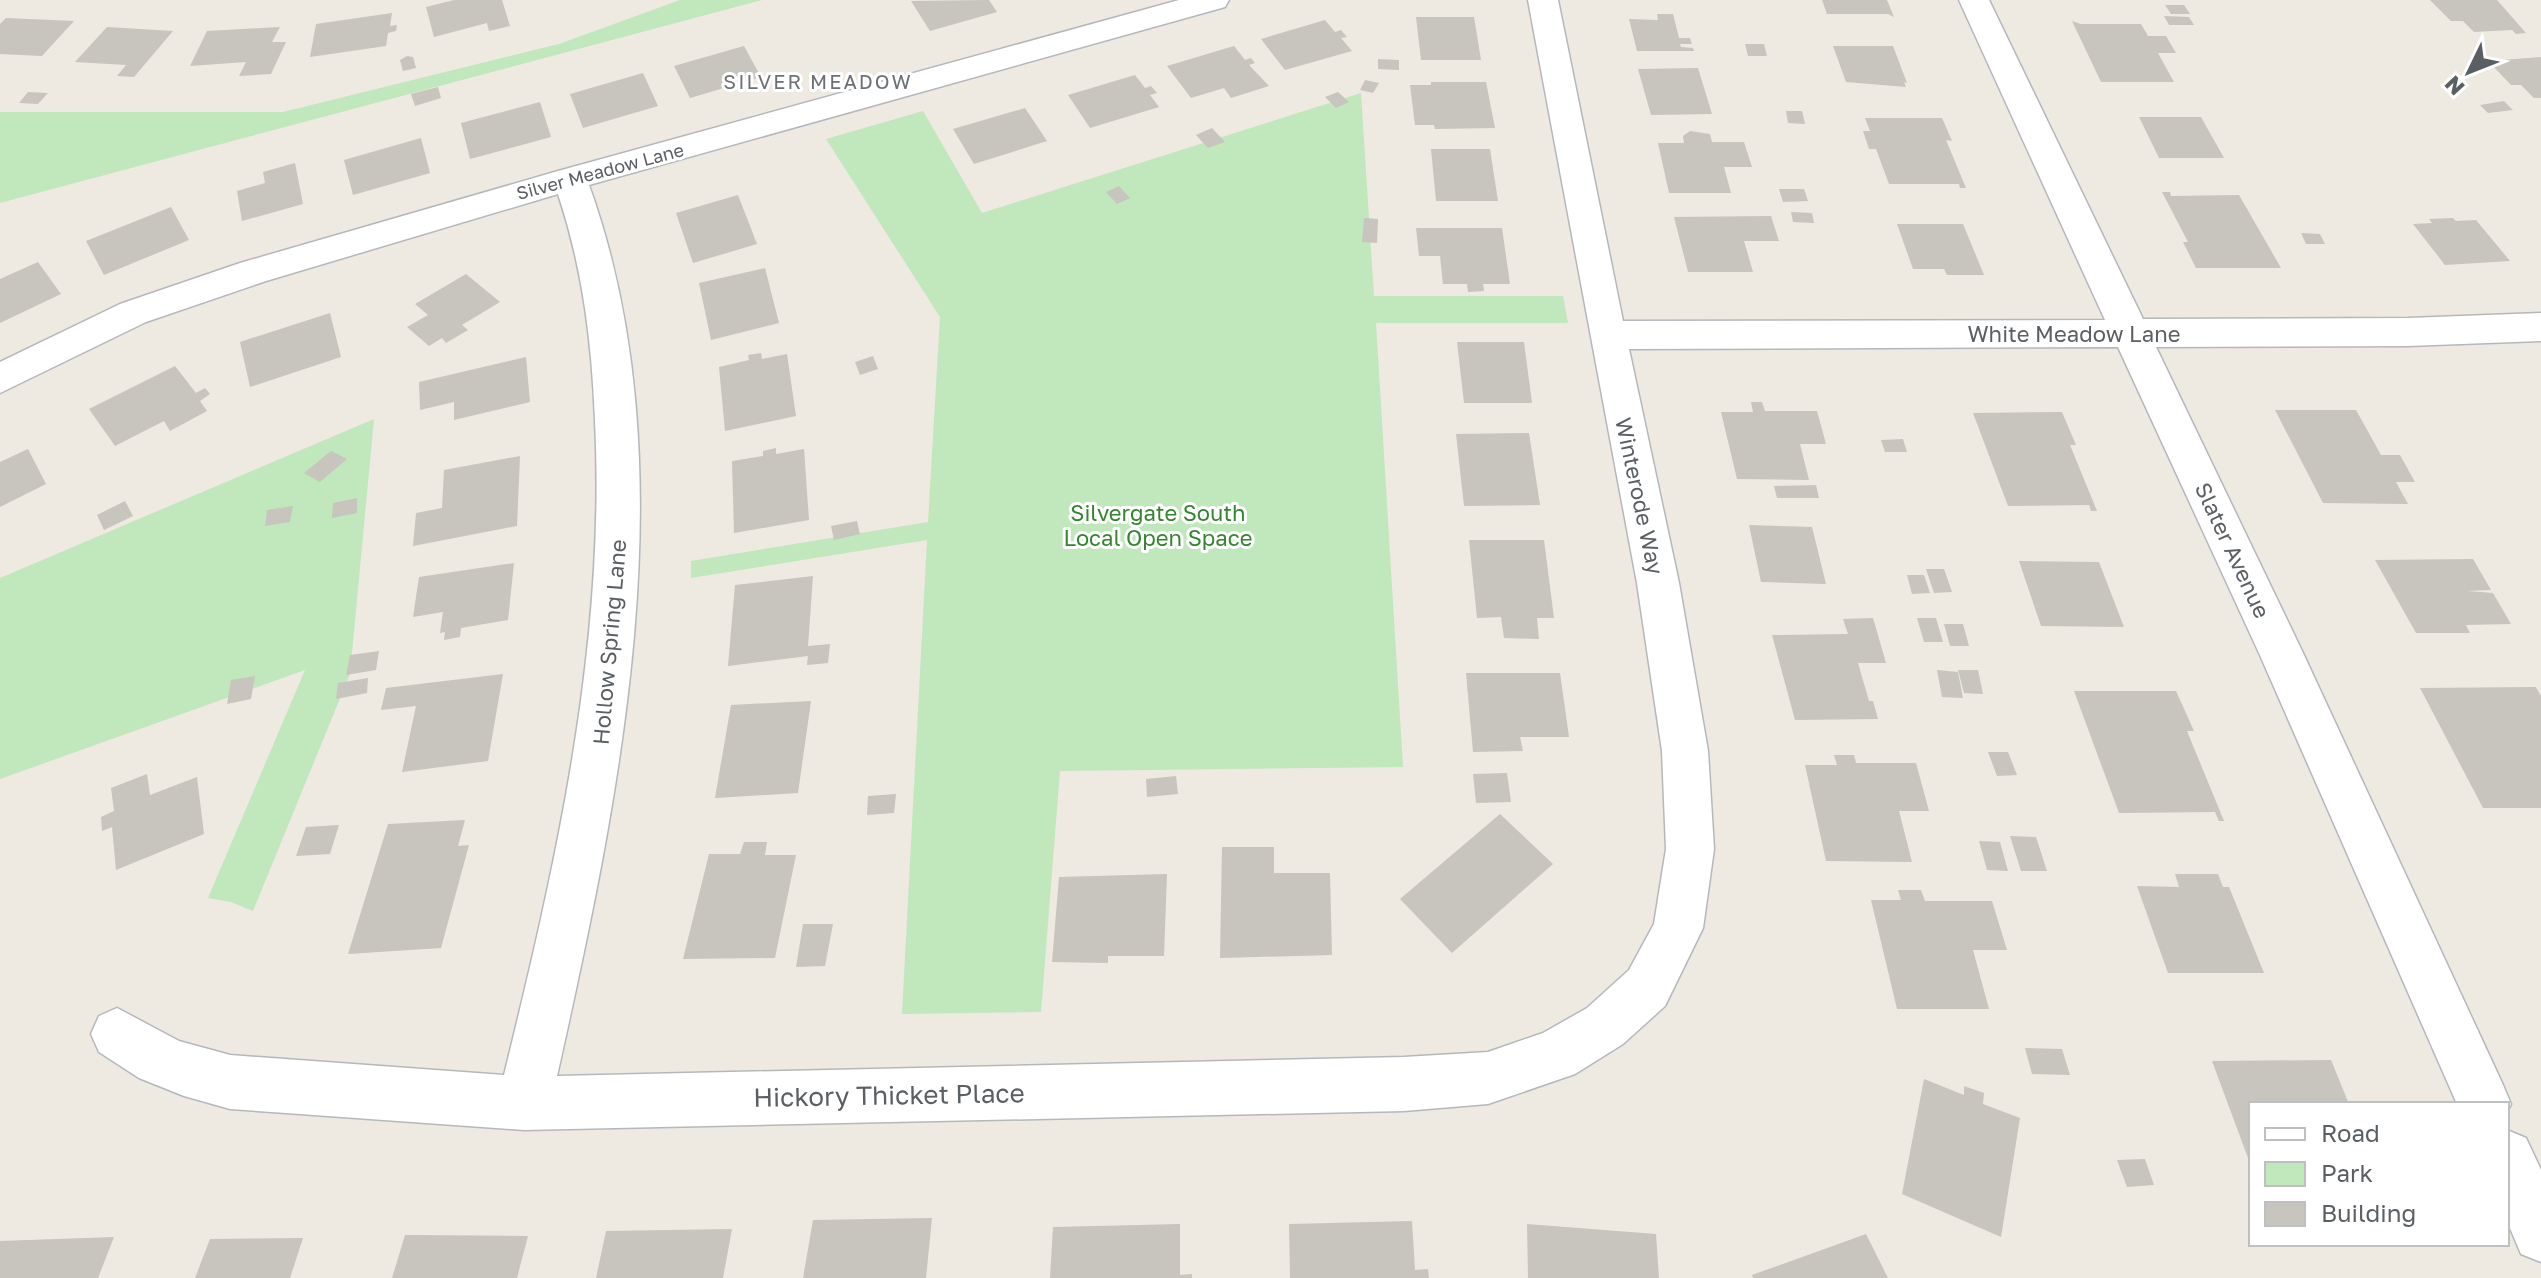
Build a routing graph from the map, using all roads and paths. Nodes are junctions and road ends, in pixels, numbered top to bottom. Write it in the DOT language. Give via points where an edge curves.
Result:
graph roads {
  1 [pos="1214,0"];
  2 [pos="1543,0"];
  3 [pos="1974,0"];
  4 [pos="570,179"];
  5 [pos="2541,327"];
  6 [pos="2130,332"];
  7 [pos="1607,335"];
  8 [pos="0,379"];
  9 [pos="1647,988"];
  10 [pos="117,1034"];
  11 [pos="2483,1102"];
  12 [pos="524,1103"];
  13 [pos="2509,1162"];
  14 [pos="2541,1234"];
  1 -- 4 [label="street, Silver Meadow Lane"];
  2 -- 7 [label="street, Winterode Way"];
  3 -- 6 [label="street, Slater Avenue"];
  4 -- 8 [label="street, Silver Meadow Lane" via="193,291 133,313"];
  4 -- 12 [label="street, Hollow Spring Lane" via="594,251 608,339 620,551 591,809"];
  5 -- 6 [label="street, White Meadow Lane"];
  6 -- 7 [label="street, White Meadow Lane"];
  6 -- 11 [label="street, Slater Avenue"];
  7 -- 9 [label="street, Winterode Way" via="1658,583 1685,751 1690,849 1678,928"];
  9 -- 12 [label="street, Hickory Thicket Place" via="1605,1026 1556,1055 1488,1078"];
  10 -- 12 [label="street, Hickory Thicket Place" via="153,1059 230,1082"];
  13 -- 14 [label="street"];
}
